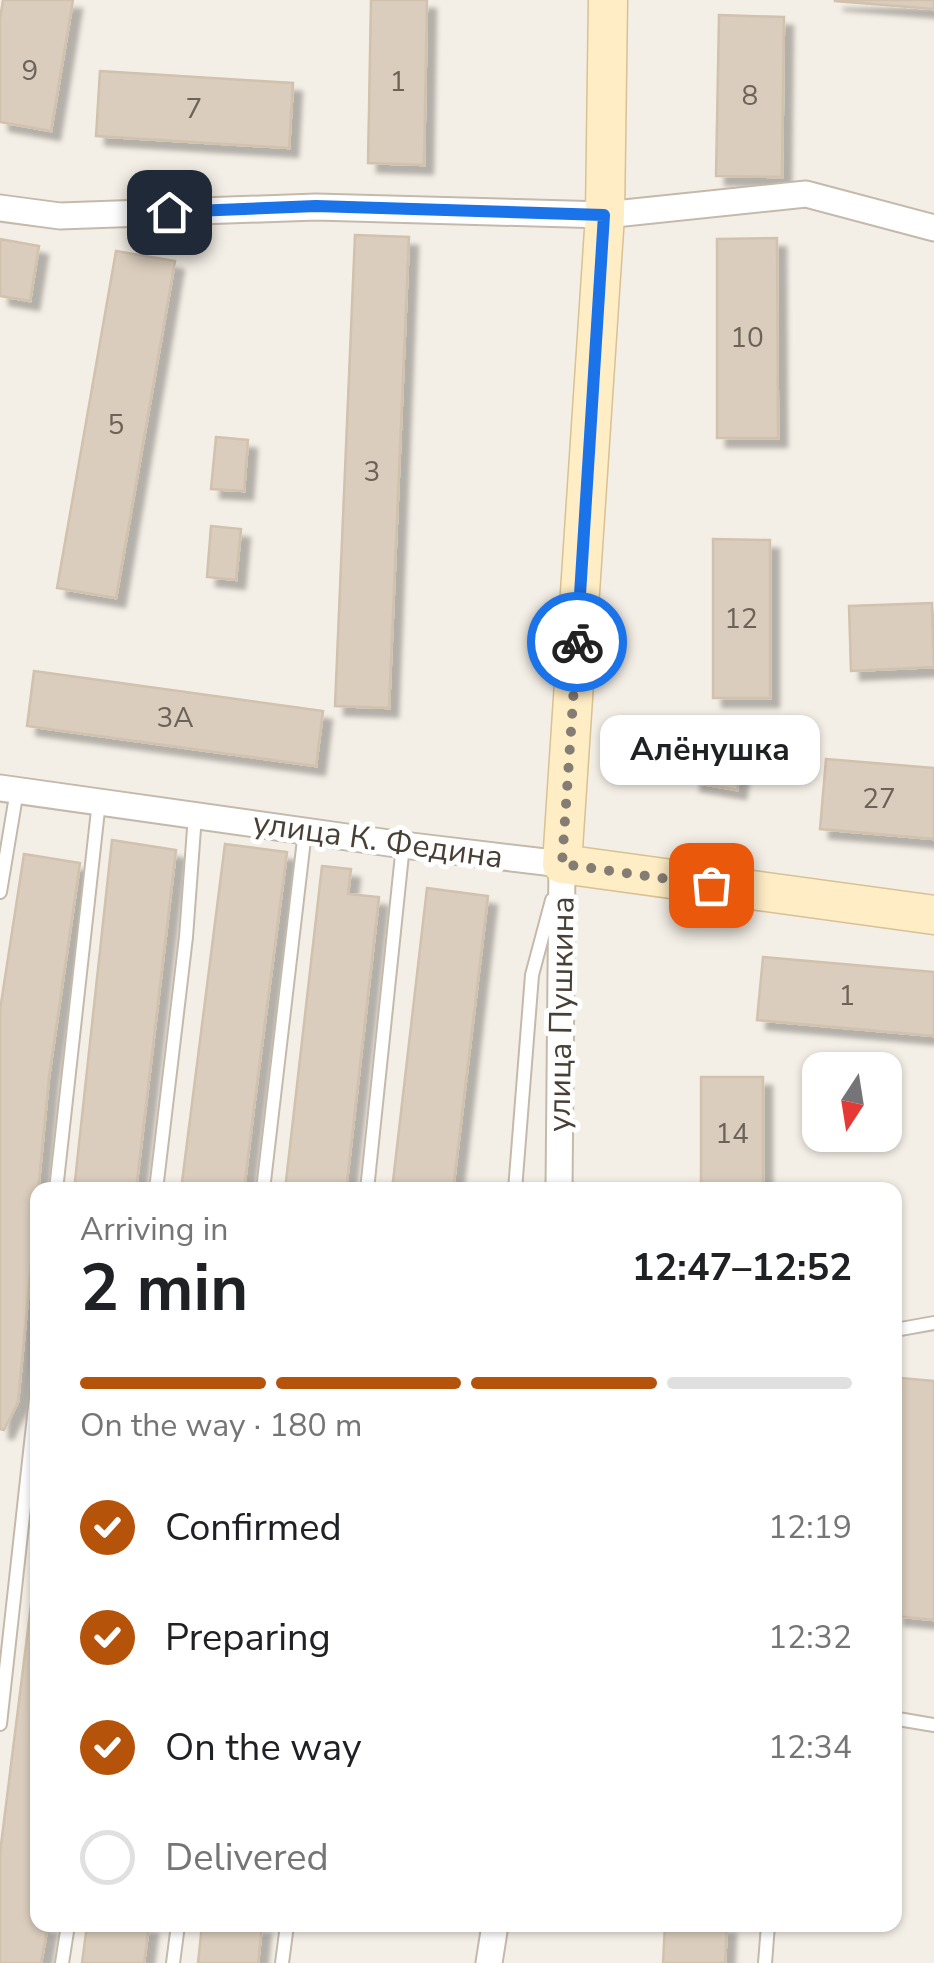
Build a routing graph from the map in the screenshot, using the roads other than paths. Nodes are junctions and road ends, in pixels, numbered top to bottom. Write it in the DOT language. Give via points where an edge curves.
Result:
graph roads {
  1 [pos="608,0"];
  2 [pos="0,208"];
  3 [pos="604,215"];
  4 [pos="934,228"];
  5 [pos="8,789"];
  6 [pos="99,802"];
  7 [pos="195,815"];
  8 [pos="305,831"];
  9 [pos="403,845"];
  10 [pos="562,864"];
  11 [pos="0,892"];
  12 [pos="934,915"];
  13 [pos="57,1182"];
  14 [pos="157,1182"];
  15 [pos="265,1182"];
  16 [pos="368,1182"];
  17 [pos="516,1182"];
  18 [pos="559,1182"];
  19 [pos="934,1323"];
  20 [pos="902,1329"];
  21 [pos="30,1452"];
  22 [pos="902,1720"];
  23 [pos="0,1724"];
  24 [pos="934,1725"];
  25 [pos="67,1932"];
  26 [pos="177,1932"];
  27 [pos="286,1932"];
  28 [pos="494,1932"];
  29 [pos="767,1932"];
  30 [pos="62,1963"];
  31 [pos="173,1963"];
  32 [pos="282,1963"];
  33 [pos="489,1963"];
  34 [pos="765,1963"];
  1 -- 3 [label="street, улица Пушкина"];
  2 -- 3 [label="street" via="60,216 316,206"];
  3 -- 4 [label="street" via="806,194"];
  3 -- 10 [label="street, улица Пушкина"];
  5 -- 6 [label="street, улица К. Федина"];
  5 -- 11 [label="lane"];
  6 -- 7 [label="street, улица К. Федина"];
  6 -- 13 [label="lane"];
  7 -- 8 [label="street, улица К. Федина"];
  7 -- 14 [label="lane"];
  8 -- 9 [label="street, улица К. Федина"];
  8 -- 15 [label="lane"];
  9 -- 10 [label="street, улица К. Федина"];
  9 -- 16 [label="lane"];
  10 -- 12 [label="street, улица К. Федина"];
  10 -- 17 [label="lane" via="532,975"];
  10 -- 18 [label="street, улица Пушкина"];
  19 -- 20 [label="lane"];
  21 -- 23 [label="lane"];
  22 -- 24 [label="lane"];
  25 -- 30 [label="lane"];
  26 -- 31 [label="lane"];
  27 -- 32 [label="lane"];
  28 -- 33 [label="street"];
  29 -- 34 [label="lane"];
}
